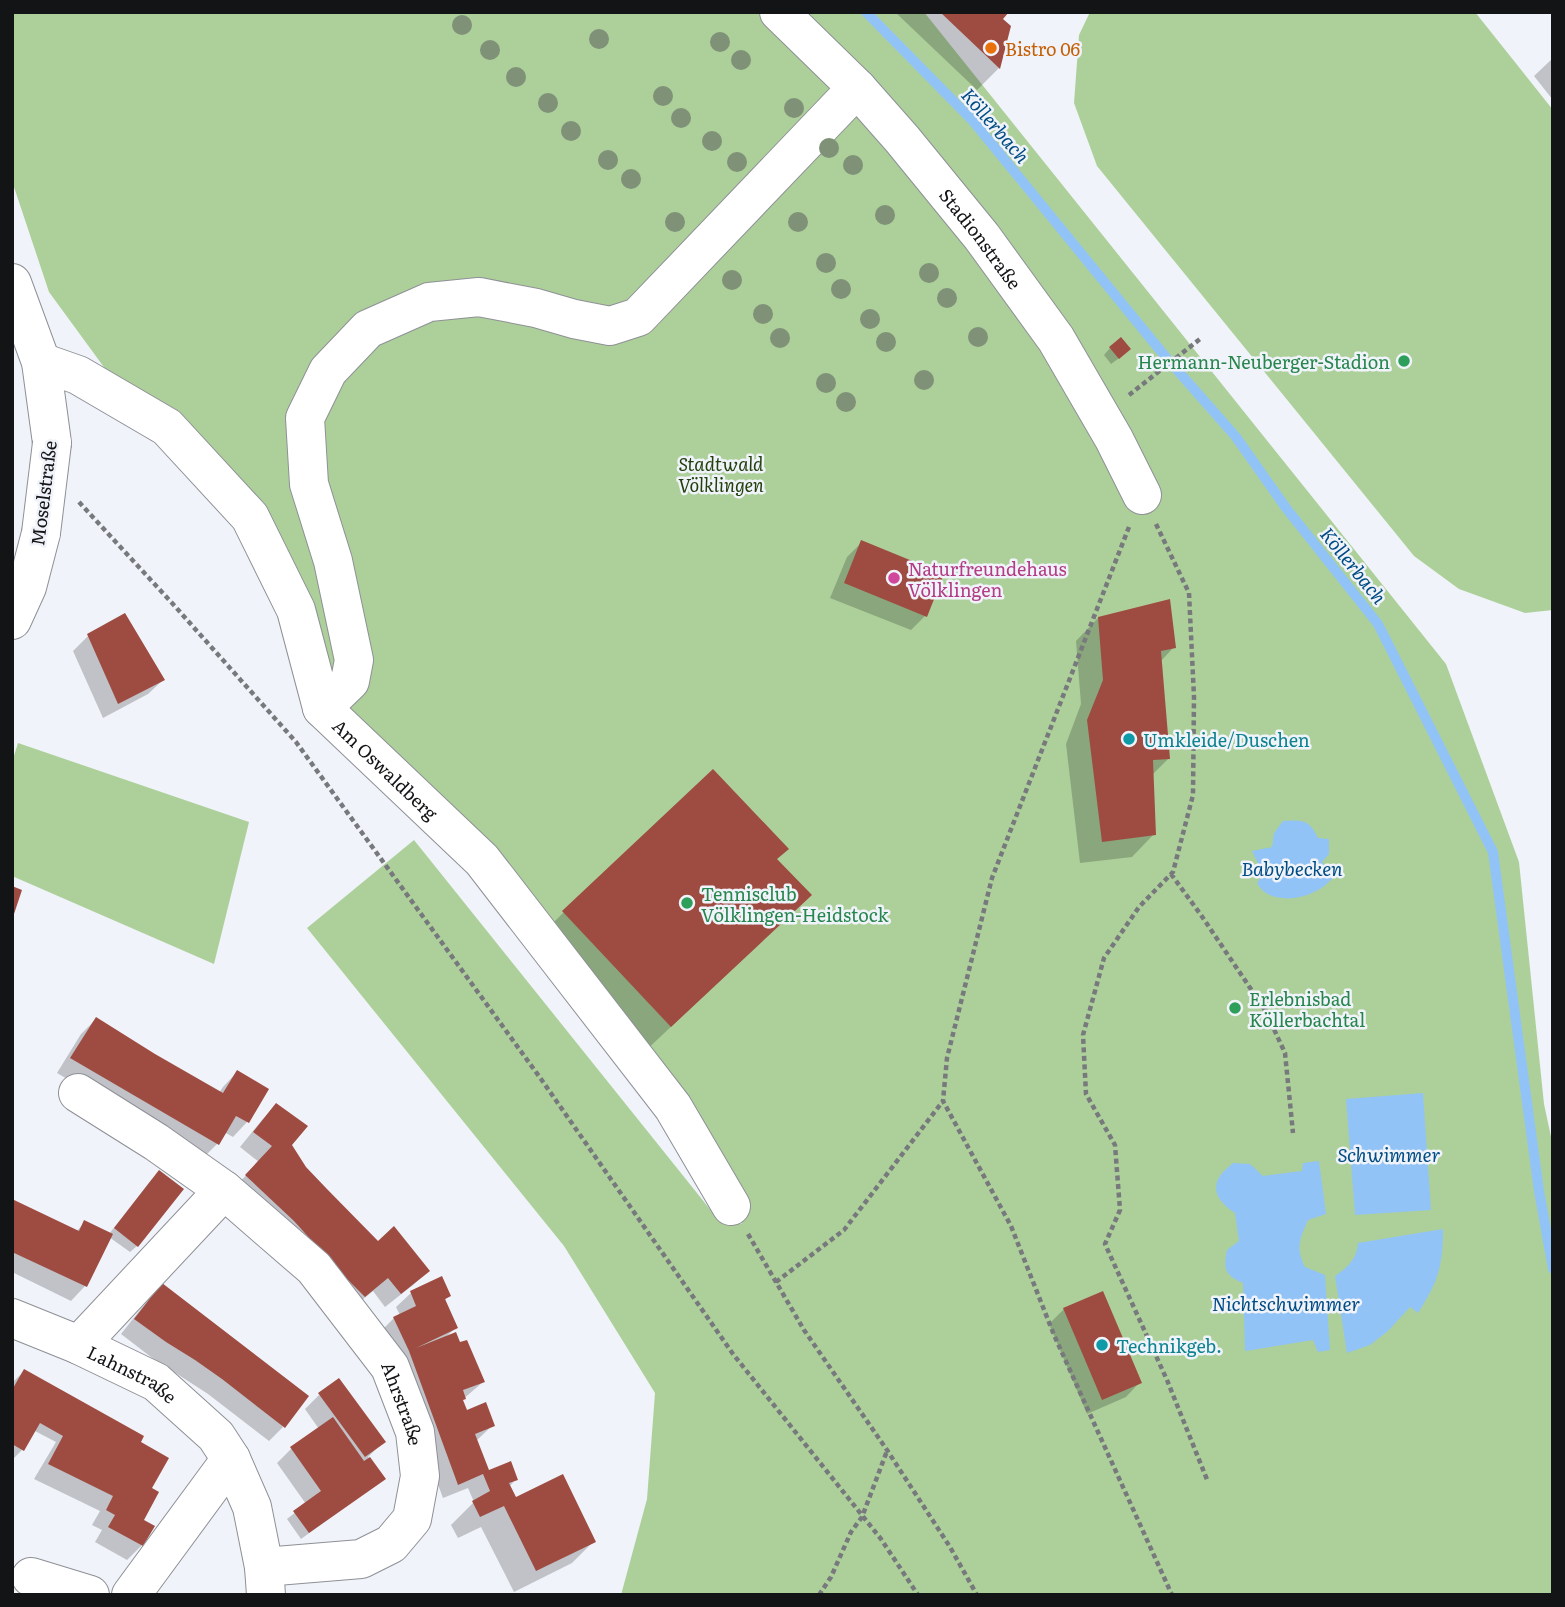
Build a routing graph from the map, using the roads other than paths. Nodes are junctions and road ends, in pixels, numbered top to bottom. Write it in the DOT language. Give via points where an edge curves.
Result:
graph roads {
  1 [pos="779,12"];
  2 [pos="857,88"];
  3 [pos="12,283"];
  4 [pos="41,362"];
  5 [pos="1142,495"];
  6 [pos="12,620"];
  7 [pos="322,708"];
  8 [pos="78,1093"];
  9 [pos="224,1190"];
  10 [pos="731,1206"];
  11 [pos="12,1318"];
  12 [pos="79,1345"];
  13 [pos="231,1459"];
  14 [pos="31,1577"];
  15 [pos="265,1581"];
  16 [pos="90,1595"];
  17 [pos="131,1595"];
  1 -- 2 [label="street, Stadionstraße"];
  2 -- 5 [label="street, Stadionstraße" via="982,237 1056,338"];
  2 -- 7 [label="street" via="638,317 610,326 479,297 429,302 368,329 328,371 305,418 309,484 333,561 354,660 350,681"];
  3 -- 4 [label="street, Moselstraße"];
  4 -- 6 [label="street, Moselstraße, bridge" via="52,443 41,533 27,587"];
  4 -- 7 [label="street, Am Oswaldberg" via="78,375 166,427 250,517 296,610"];
  7 -- 10 [label="street, Am Oswaldberg" via="482,860 673,1107"];
  8 -- 9 [label="street, Ahrstraße"];
  9 -- 12 [label="street"];
  9 -- 15 [label="street, Ahrstraße" via="314,1268 390,1367 415,1432 420,1476 412,1519 391,1544 361,1559"];
  11 -- 12 [label="street, Lahnstraße"];
  12 -- 13 [label="street, Lahnstraße" via="156,1382 216,1436"];
  13 -- 15 [label="street, Lahnstraße" via="252,1507"];
  13 -- 17 [label="street"];
  14 -- 16 [label="street"];
}
